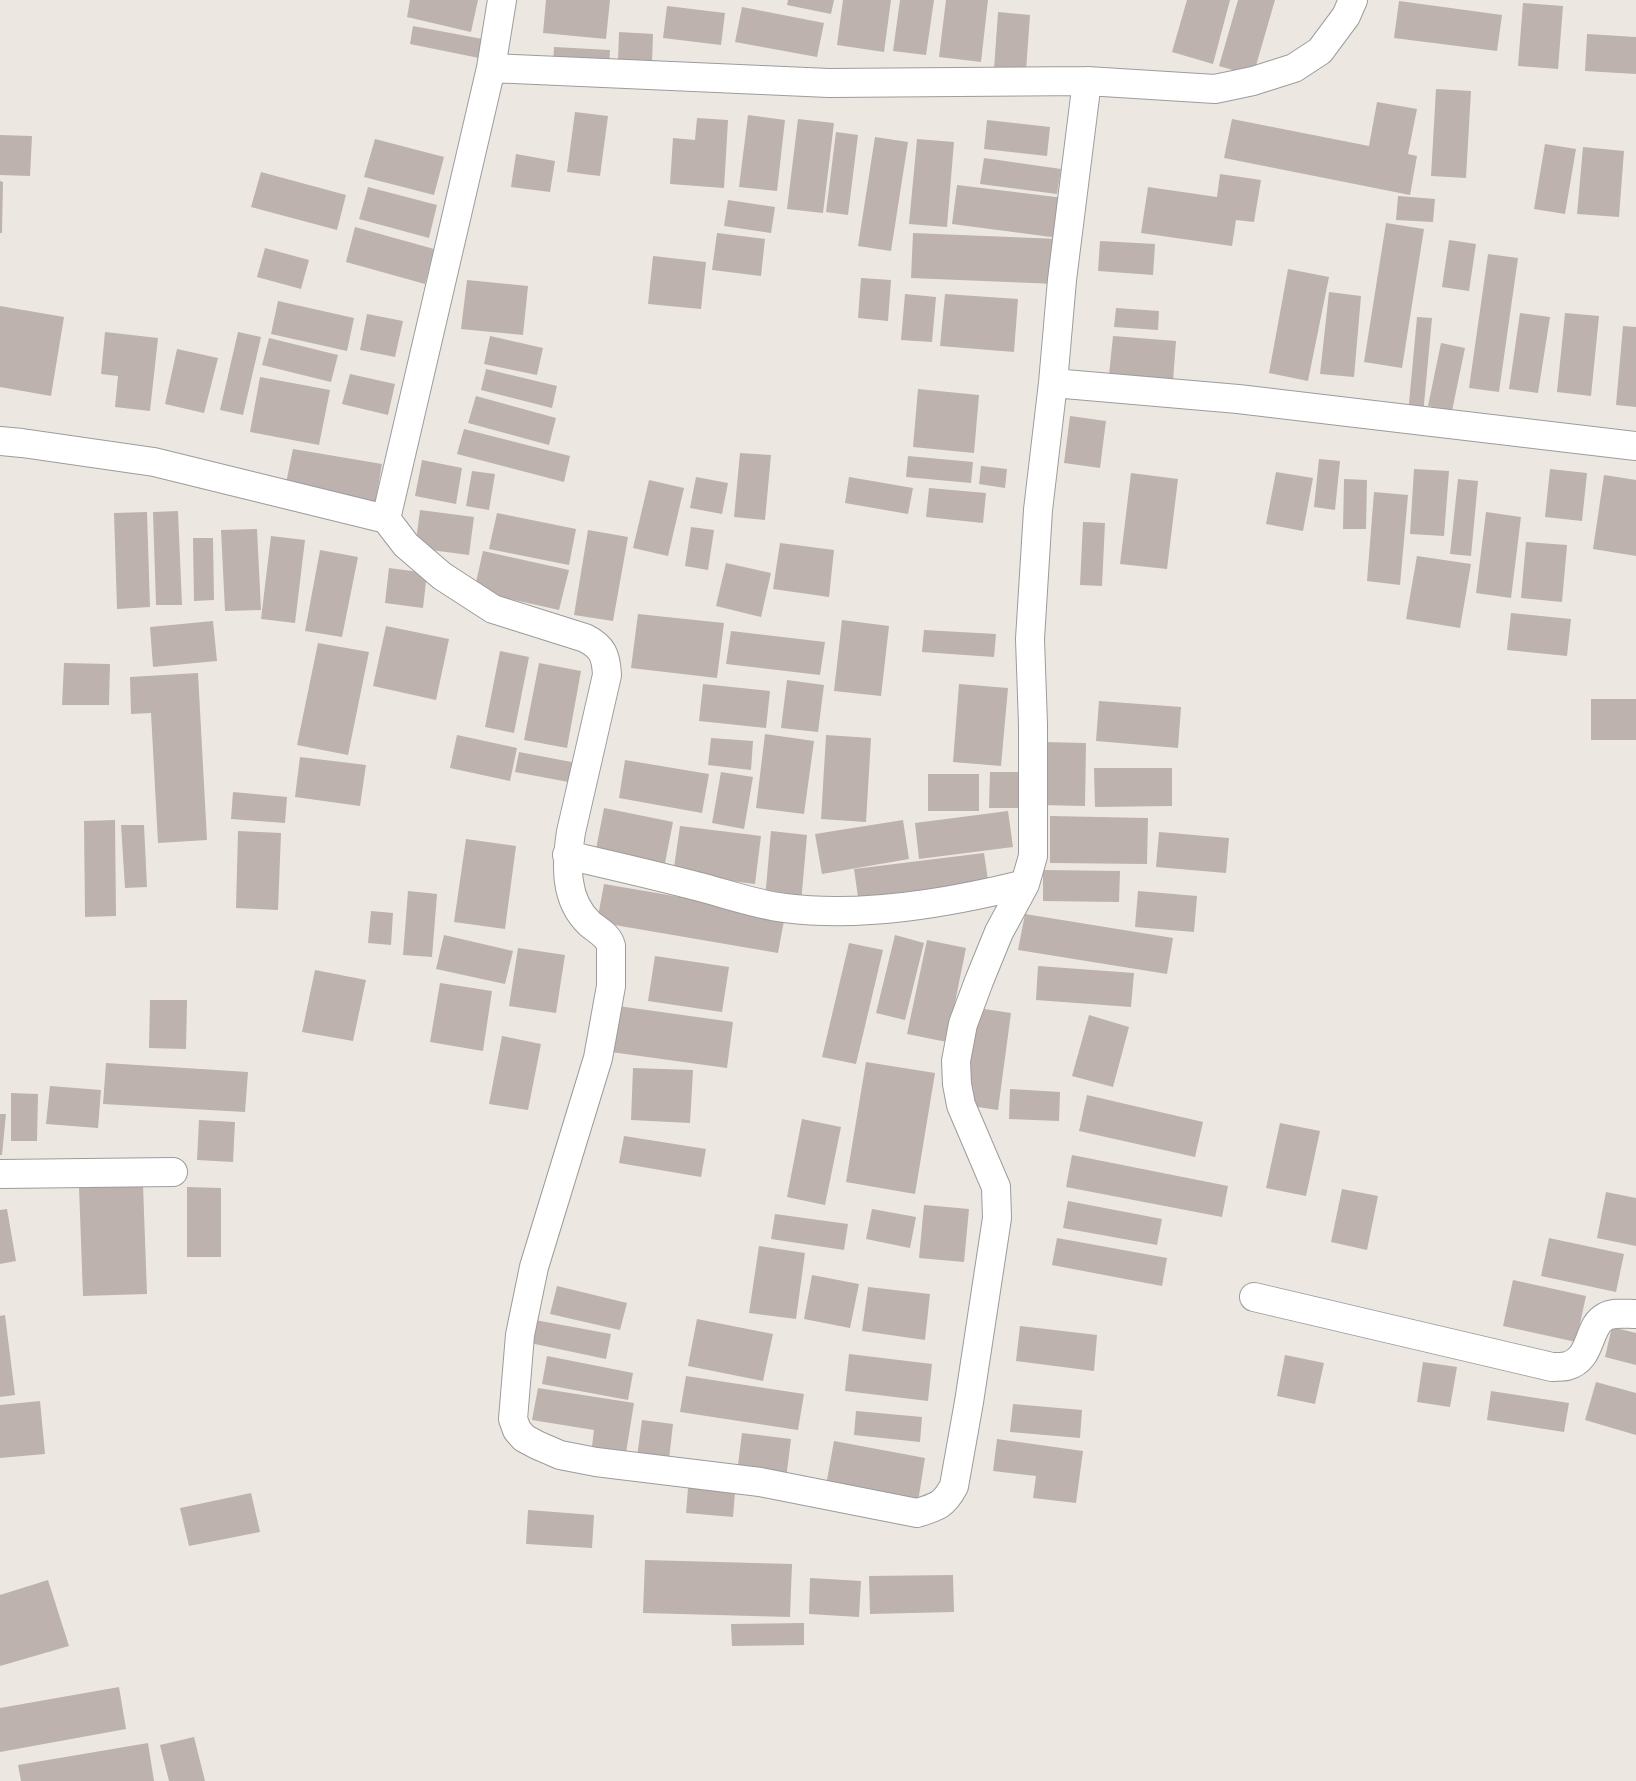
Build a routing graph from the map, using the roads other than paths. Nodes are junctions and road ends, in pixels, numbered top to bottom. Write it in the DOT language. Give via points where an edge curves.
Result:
graph roads {
  1 [pos="502,0"];
  2 [pos="1353,0"];
  3 [pos="491,68"];
  4 [pos="1087,81"];
  5 [pos="1054,383"];
  6 [pos="0,441"];
  7 [pos="1636,446"];
  8 [pos="386,519"];
  9 [pos="567,855"];
  10 [pos="1025,884"];
  11 [pos="173,1172"];
  12 [pos="0,1174"];
  13 [pos="1254,1297"];
  14 [pos="1636,1314"];
  1 -- 3 [label="street"];
  2 -- 4 [label="street" via="1346,16 1320,50 1294,68 1253,81 1215,89"];
  3 -- 4 [label="street" via="829,83"];
  3 -- 8 [label="street"];
  4 -- 5 [label="street" via="1062,280"];
  5 -- 7 [label="street" via="1238,399"];
  5 -- 10 [label="street" via="1038,510 1031,619 1034,830 1033,856"];
  6 -- 8 [label="street" via="154,462"];
  8 -- 9 [label="street" via="406,545 442,576 493,608 585,638 597,644 602,653 607,675"];
  9 -- 10 [label="street" via="783,908 834,913 935,903"];
  9 -- 10 [label="street" via="571,896 589,923 609,940 611,986 598,1058 534,1267 522,1325 513,1412 517,1430 537,1446 560,1455 760,1482 917,1513 948,1498 954,1486 997,1218 996,1187 960,1105 956,1061 963,1024 979,981 999,932"];
  11 -- 12 [label="street"];
  13 -- 14 [label="street" via="1552,1367 1575,1362 1589,1346 1595,1328 1604,1317"];
}
